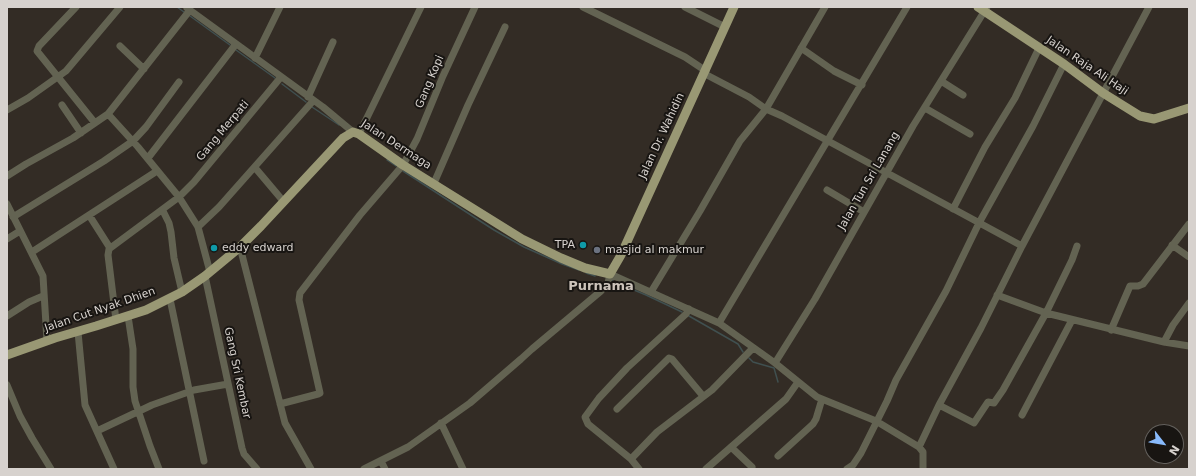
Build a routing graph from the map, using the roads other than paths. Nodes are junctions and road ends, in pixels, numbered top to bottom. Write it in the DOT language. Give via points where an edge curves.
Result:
graph roads {
  1 [pos="76,7"];
  2 [pos="120,7"];
  3 [pos="280,7"];
  4 [pos="421,7"];
  5 [pos="476,7"];
  6 [pos="583,7"];
  7 [pos="685,7"];
  8 [pos="734,7"];
  9 [pos="825,7"];
  10 [pos="1149,7"];
  11 [pos="188,8"];
  12 [pos="906,8"];
  13 [pos="983,9"];
  14 [pos="598,10"];
  15 [pos="505,26"];
  16 [pos="725,28"];
  17 [pos="332,42"];
  18 [pos="236,44"];
  19 [pos="120,46"];
  20 [pos="801,48"];
  21 [pos="1039,48"];
  22 [pos="255,58"];
  23 [pos="1064,64"];
  24 [pos="144,68"];
  25 [pos="705,72"];
  26 [pos="58,77"];
  27 [pos="281,77"];
  28 [pos="941,81"];
  29 [pos="179,82"];
  30 [pos="862,84"];
  31 [pos="1103,93"];
  32 [pos="963,95"];
  33 [pos="310,99"];
  34 [pos="62,105"];
  35 [pos="1188,107"];
  36 [pos="925,108"];
  37 [pos="766,109"];
  38 [pos="7,110"];
  39 [pos="108,114"];
  40 [pos="95,123"];
  41 [pos="81,133"];
  42 [pos="356,133"];
  43 [pos="970,134"];
  44 [pos="133,141"];
  45 [pos="828,141"];
  46 [pos="148,158"];
  47 [pos="403,165"];
  48 [pos="258,170"];
  49 [pos="157,171"];
  50 [pos="886,172"];
  51 [pos="7,176"];
  52 [pos="434,183"];
  53 [pos="827,190"];
  54 [pos="179,197"];
  55 [pos="284,202"];
  56 [pos="7,204"];
  57 [pos="953,209"];
  58 [pos="163,210"];
  59 [pos="864,212"];
  60 [pos="88,215"];
  61 [pos="14,217"];
  62 [pos="979,223"];
  63 [pos="1189,224"];
  64 [pos="198,227"];
  65 [pos="20,230"];
  66 [pos="7,239"];
  67 [pos="1172,245"];
  68 [pos="240,246"];
  69 [pos="1022,246"];
  70 [pos="1077,246"];
  71 [pos="110,248"];
  72 [pos="32,252"];
  73 [pos="1189,257"];
  74 [pos="207,274"];
  75 [pos="610,274"];
  76 [pos="182,292"];
  77 [pos="651,292"];
  78 [pos="997,295"];
  79 [pos="44,296"];
  80 [pos="170,299"];
  81 [pos="1189,303"];
  82 [pos="689,309"];
  83 [pos="1046,313"];
  84 [pos="7,316"];
  85 [pos="128,316"];
  86 [pos="116,320"];
  87 [pos="1072,320"];
  88 [pos="719,324"];
  89 [pos="1111,330"];
  90 [pos="78,332"];
  91 [pos="47,341"];
  92 [pos="1164,342"];
  93 [pos="1189,346"];
  94 [pos="752,349"];
  95 [pos="7,355"];
  96 [pos="774,363"];
  97 [pos="798,382"];
  98 [pos="228,384"];
  99 [pos="7,385"];
  100 [pos="189,391"];
  101 [pos="703,396"];
  102 [pos="822,399"];
  103 [pos="280,404"];
  104 [pos="939,405"];
  105 [pos="617,409"];
  106 [pos="138,412"];
  107 [pos="1022,415"];
  108 [pos="876,421"];
  109 [pos="441,423"];
  110 [pos="98,431"];
  111 [pos="731,447"];
  112 [pos="919,447"];
  113 [pos="778,456"];
  114 [pos="631,458"];
  115 [pos="204,461"];
  116 [pos="381,461"];
  117 [pos="752,467"];
  118 [pos="51,469"];
  119 [pos="114,469"];
  120 [pos="159,469"];
  121 [pos="257,469"];
  122 [pos="311,469"];
  123 [pos="364,469"];
  124 [pos="385,469"];
  125 [pos="463,469"];
  126 [pos="639,469"];
  127 [pos="706,469"];
  128 [pos="847,469"];
  129 [pos="923,469"];
  1 -- 26 [label="street" via="37,50"];
  2 -- 26 [label="street"];
  3 -- 22 [label="street"];
  4 -- 42 [label="street"];
  5 -- 47 [label="street, Gang Kopi"];
  6 -- 14 [label="street"];
  7 -- 16 [label="street"];
  8 -- 16 [label="main road, Jalan Dr. Wahidin"];
  9 -- 20 [label="street"];
  10 -- 31 [label="street"];
  11 -- 18 [label="street, Jalan Dermaga"];
  11 -- 24 [label="street"];
  12 -- 30 [label="street"];
  13 -- 21 [label="main road, Jalan Raja Ali Haji"];
  13 -- 28 [label="street, Jalan Tun Sri Lanang"];
  14 -- 25 [label="street" via="685,57"];
  15 -- 52 [label="street"];
  16 -- 25 [label="main road, Jalan Dr. Wahidin"];
  17 -- 33 [label="street"];
  18 -- 22 [label="street, Jalan Dermaga"];
  18 -- 46 [label="street"];
  19 -- 24 [label="street"];
  20 -- 30 [label="street" via="834,71"];
  20 -- 37 [label="street"];
  21 -- 23 [label="main road, Jalan Raja Ali Haji"];
  21 -- 57 [label="street" via="1015,98 985,147"];
  22 -- 27 [label="street, Jalan Dermaga"];
  23 -- 31 [label="main road, Jalan Raja Ali Haji"];
  23 -- 62 [label="street"];
  24 -- 39 [label="street"];
  25 -- 37 [label="street"];
  25 -- 75 [label="main road, Jalan Dr. Wahidin"];
  26 -- 38 [label="street"];
  26 -- 40 [label="street"];
  27 -- 33 [label="street, Jalan Dermaga"];
  27 -- 54 [label="street, Gang Merpati"];
  28 -- 32 [label="street"];
  28 -- 36 [label="street, Jalan Tun Sri Lanang"];
  29 -- 44 [label="street"];
  30 -- 45 [label="street"];
  31 -- 35 [label="main road, Jalan Raja Ali Haji" via="1133,112 1150,119"];
  31 -- 69 [label="street"];
  33 -- 42 [label="street, Jalan Dermaga"];
  33 -- 64 [label="street" via="224,201"];
  34 -- 41 [label="street"];
  36 -- 43 [label="street"];
  36 -- 50 [label="street, Jalan Tun Sri Lanang"];
  37 -- 45 [label="street"];
  37 -- 77 [label="street" via="740,141"];
  39 -- 40 [label="street"];
  39 -- 44 [label="street, Gang Sri Kembar"];
  40 -- 41 [label="street"];
  41 -- 51 [label="street"];
  42 -- 47 [label="main road, Jalan Dermaga"];
  42 -- 55 [label="main road, Jalan Cut Nyak Dhien" via="343,138"];
  44 -- 46 [label="street, Gang Sri Kembar"];
  44 -- 61 [label="street"];
  45 -- 50 [label="street"];
  45 -- 88 [label="street"];
  46 -- 49 [label="street, Gang Sri Kembar"];
  47 -- 52 [label="main road, Jalan Dermaga"];
  47 -- 103 [label="street, Gang Kopi" via="360,215 300,293 299,300 320,393"];
  48 -- 55 [label="street"];
  49 -- 54 [label="street, Gang Sri Kembar"];
  49 -- 60 [label="street"];
  50 -- 57 [label="street"];
  50 -- 59 [label="street, Jalan Tun Sri Lanang"];
  52 -- 75 [label="main road, Jalan Dermaga" via="540,249 585,268"];
  53 -- 59 [label="street"];
  54 -- 58 [label="street, Gang Merpati"];
  54 -- 64 [label="street, Gang Sri Kembar"];
  55 -- 68 [label="main road, Jalan Cut Nyak Dhien"];
  56 -- 61 [label="street"];
  57 -- 62 [label="street"];
  58 -- 71 [label="street, Gang Merpati"];
  58 -- 76 [label="street" via="169,223"];
  59 -- 96 [label="street, Jalan Tun Sri Lanang"];
  60 -- 71 [label="street"];
  60 -- 72 [label="street"];
  61 -- 65 [label="street"];
  62 -- 69 [label="street"];
  62 -- 108 [label="street" via="946,291"];
  63 -- 67 [label="street"];
  64 -- 74 [label="street, Gang Sri Kembar"];
  65 -- 66 [label="street"];
  65 -- 72 [label="street"];
  67 -- 73 [label="street"];
  67 -- 89 [label="street" via="1143,284 1130,286"];
  68 -- 74 [label="main road, Jalan Cut Nyak Dhien"];
  68 -- 103 [label="street"];
  69 -- 78 [label="street"];
  70 -- 83 [label="street"];
  71 -- 86 [label="street" via="108,255"];
  72 -- 79 [label="street" via="43,276"];
  74 -- 76 [label="main road, Jalan Cut Nyak Dhien"];
  74 -- 98 [label="street, Gang Sri Kembar"];
  75 -- 77 [label="street"];
  75 -- 109 [label="street" via="608,283 601,291 470,403"];
  76 -- 80 [label="main road, Jalan Cut Nyak Dhien"];
  77 -- 82 [label="street"];
  78 -- 83 [label="street"];
  78 -- 104 [label="street"];
  79 -- 84 [label="street"];
  79 -- 91 [label="street"];
  80 -- 85 [label="main road, Jalan Cut Nyak Dhien"];
  80 -- 100 [label="street"];
  81 -- 92 [label="street"];
  82 -- 88 [label="street"];
  82 -- 114 [label="street" via="599,398 585,417 588,424"];
  83 -- 87 [label="street"];
  83 -- 104 [label="street" via="996,401 992,404 988,402 975,422"];
  85 -- 86 [label="main road, Jalan Cut Nyak Dhien"];
  85 -- 106 [label="street" via="133,349 133,387"];
  86 -- 90 [label="main road, Jalan Cut Nyak Dhien"];
  87 -- 89 [label="street"];
  87 -- 107 [label="street"];
  88 -- 94 [label="street"];
  89 -- 92 [label="street"];
  90 -- 91 [label="main road, Jalan Cut Nyak Dhien"];
  90 -- 110 [label="street" via="86,410"];
  91 -- 95 [label="main road, Jalan Cut Nyak Dhien"];
  92 -- 93 [label="street"];
  94 -- 96 [label="street"];
  94 -- 101 [label="street"];
  96 -- 97 [label="street"];
  97 -- 102 [label="street"];
  97 -- 111 [label="street" via="788,396"];
  98 -- 100 [label="street"];
  98 -- 121 [label="street, Gang Sri Kembar" via="244,454"];
  99 -- 118 [label="street" via="20,416"];
  100 -- 106 [label="street"];
  100 -- 115 [label="street"];
  101 -- 105 [label="street" via="669,358"];
  101 -- 114 [label="street" via="657,432"];
  102 -- 108 [label="street"];
  102 -- 113 [label="street" via="813,424"];
  103 -- 122 [label="street" via="284,423"];
  104 -- 112 [label="street"];
  106 -- 110 [label="street"];
  106 -- 120 [label="street"];
  108 -- 112 [label="street"];
  108 -- 128 [label="street" via="856,461"];
  109 -- 116 [label="street" via="408,447"];
  109 -- 125 [label="street"];
  110 -- 119 [label="street"];
  111 -- 117 [label="street"];
  111 -- 127 [label="street"];
  112 -- 129 [label="street" via="923,452"];
  114 -- 126 [label="street"];
  116 -- 123 [label="street"];
  116 -- 124 [label="street"];
}
